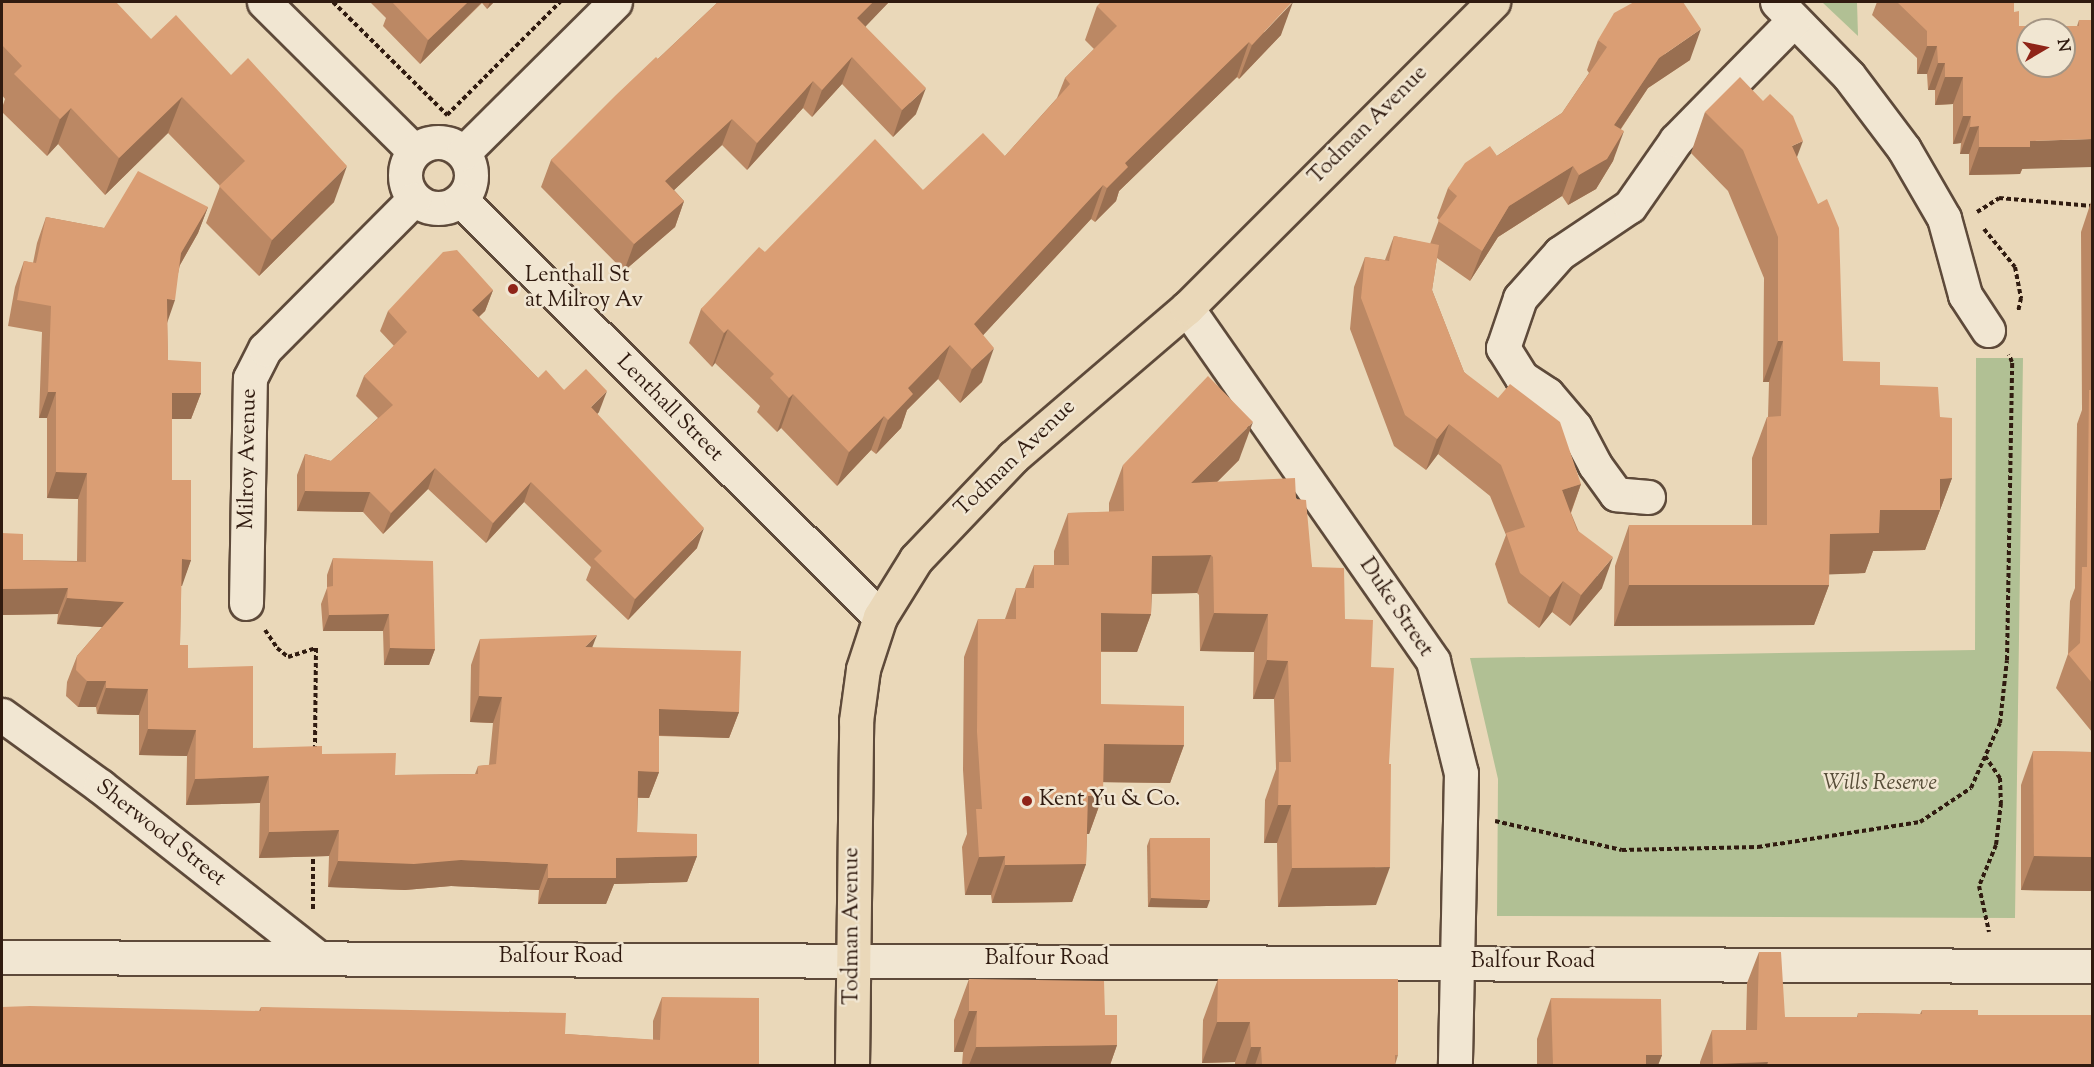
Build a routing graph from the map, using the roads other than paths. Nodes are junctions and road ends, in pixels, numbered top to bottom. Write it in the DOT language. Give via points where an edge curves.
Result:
graph roads {
  1 [pos="264,2"];
  2 [pos="615,2"];
  3 [pos="1493,2"];
  4 [pos="1785,10"];
  5 [pos="414,151"];
  6 [pos="463,153"];
  7 [pos="414,199"];
  8 [pos="461,200"];
  9 [pos="1187,308"];
  10 [pos="1994,334"];
  11 [pos="1648,497"];
  12 [pos="246,603"];
  13 [pos="880,617"];
  14 [pos="2,715"];
  15 [pos="2,957"];
  16 [pos="317,957"];
  17 [pos="852,960"];
  18 [pos="1455,963"];
  19 [pos="2092,966"];
  20 [pos="852,1065"];
  21 [pos="1455,1065"];
  1 -- 5 [label="street"];
  2 -- 6 [label="street"];
  3 -- 9 [label="main road, Todman Avenue"];
  4 -- 10 [label="street" via="1849,76 1904,149 1944,218 1965,295"];
  4 -- 11 [label="street" via="1676,140 1630,206 1560,253 1526,290 1503,348 1522,378 1547,394 1575,427 1616,494"];
  5 -- 6 [label="street" via="433,142 444,142"];
  5 -- 7 [label="street" via="404,180"];
  6 -- 8 [label="street" via="471,171 467,192"];
  7 -- 8 [label="street" via="432,209"];
  7 -- 12 [label="street, Milroy Avenue" via="265,349 250,378"];
  8 -- 13 [label="street, Lenthall Street"];
  9 -- 13 [label="main road, Todman Avenue" via="1013,456 916,559"];
  9 -- 18 [label="street, Duke Street" via="1433,662 1461,773"];
  13 -- 17 [label="main road, Todman Avenue" via="864,669 856,721"];
  14 -- 16 [label="street, Sherwood Street" via="100,786"];
  15 -- 16 [label="street, Balfour Road"];
  16 -- 17 [label="street, Balfour Road"];
  17 -- 18 [label="street, Balfour Road"];
  17 -- 20 [label="main road, Todman Avenue"];
  18 -- 19 [label="street, Balfour Road"];
  18 -- 21 [label="street, Duke Street"];
}
